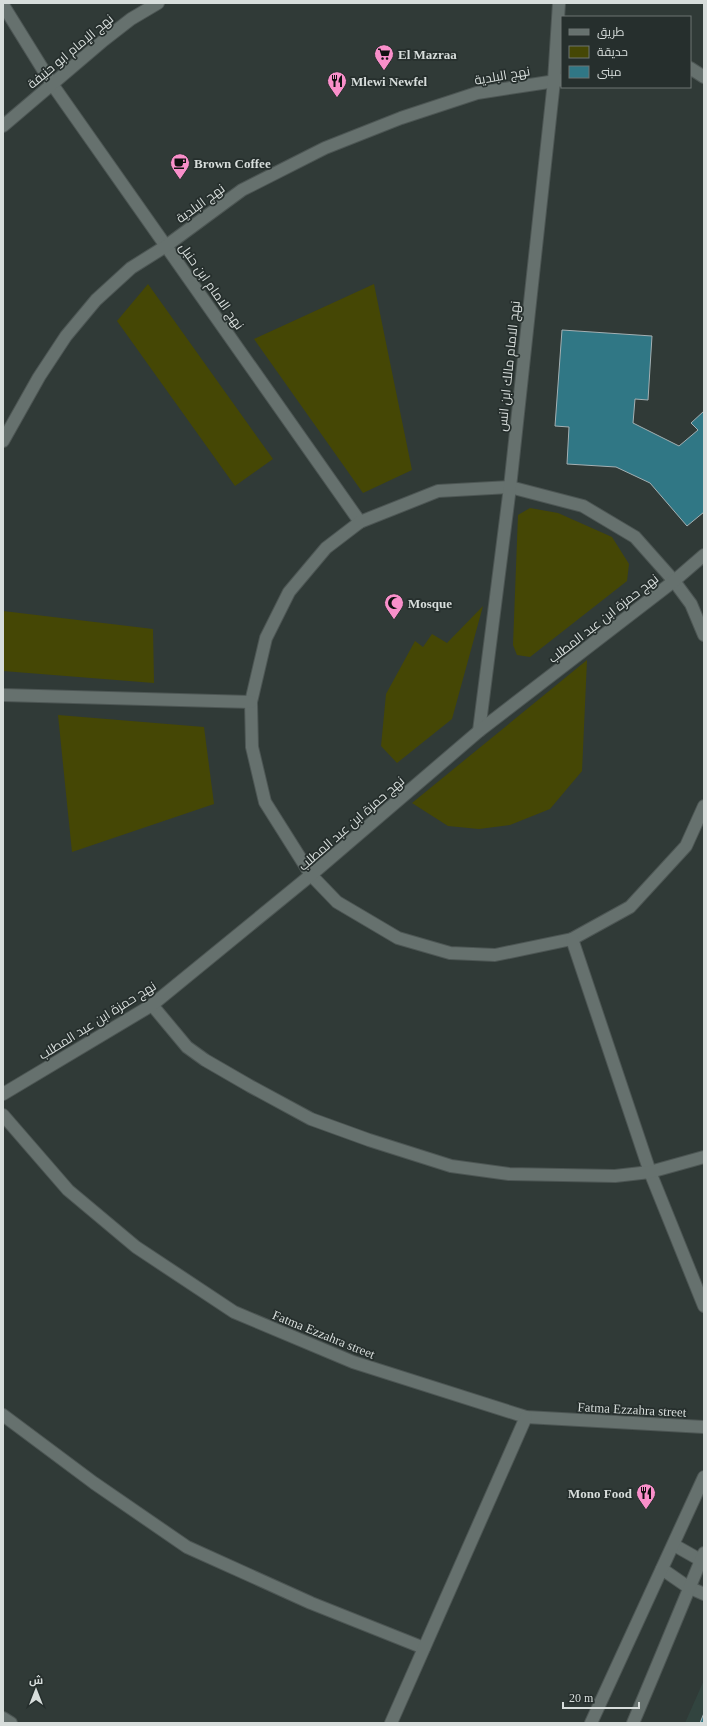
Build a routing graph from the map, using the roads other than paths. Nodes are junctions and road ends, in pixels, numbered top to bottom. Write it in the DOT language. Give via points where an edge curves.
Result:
graph roads {
  1 [pos="158,3"];
  2 [pos="560,3"];
  3 [pos="3,5"];
  4 [pos="691,68"];
  5 [pos="691,69"];
  6 [pos="704,70"];
  7 [pos="704,77"];
  8 [pos="558,80"];
  9 [pos="52,84"];
  10 [pos="3,126"];
  11 [pos="166,246"];
  12 [pos="3,441"];
  13 [pos="510,487"];
  14 [pos="360,522"];
  15 [pos="704,555"];
  16 [pos="674,581"];
  17 [pos="704,634"];
  18 [pos="3,695"];
  19 [pos="251,702"];
  20 [pos="479,731"];
  21 [pos="704,806"];
  22 [pos="312,875"];
  23 [pos="572,939"];
  24 [pos="152,1005"];
  25 [pos="3,1094"];
  26 [pos="3,1115"];
  27 [pos="704,1157"];
  28 [pos="650,1172"];
  29 [pos="704,1306"];
  30 [pos="3,1415"];
  31 [pos="526,1416"];
  32 [pos="704,1427"];
  33 [pos="704,1477"];
  34 [pos="674,1545"];
  35 [pos="703,1559"];
  36 [pos="662,1569"];
  37 [pos="688,1587"];
  38 [pos="704,1594"];
  39 [pos="424,1648"];
  40 [pos="3,1718"];
  41 [pos="11,1723"];
  42 [pos="392,1723"];
  43 [pos="591,1723"];
  44 [pos="633,1723"];
  1 -- 9 [label="street, نهج الإمام ابو حنيفة" via="131,19"];
  2 -- 8 [label="street, نهج الامام مالك ابن انس"];
  3 -- 9 [label="street, نهج الامام ابن حنبل"];
  4 -- 6 [label="street"];
  5 -- 7 [label="street"];
  8 -- 11 [label="street, نهج البلدية" via="477,93 401,118 325,148 242,190"];
  8 -- 13 [label="street, نهج الامام مالك ابن انس"];
  9 -- 10 [label="street, نهج الإمام ابو حنيفة"];
  9 -- 11 [label="street, نهج الامام ابن حنبل"];
  11 -- 12 [label="street, نهج البلدية" via="131,268 96,300 50,359"];
  11 -- 14 [label="street, نهج الامام ابن حنبل"];
  13 -- 14 [label="street" via="438,490"];
  13 -- 16 [label="street" via="582,506 635,537"];
  13 -- 20 [label="street, نهج الامام مالك ابن انس"];
  14 -- 19 [label="street" via="326,548 289,592 266,638"];
  15 -- 16 [label="street, نهج حمزة ابن عبد المطلب"];
  16 -- 17 [label="street" via="691,604"];
  16 -- 20 [label="street, نهج حمزة ابن عبد المطلب"];
  18 -- 19 [label="street"];
  19 -- 22 [label="street" via="252,746 265,802"];
  20 -- 22 [label="street, نهج حمزة ابن عبد المطلب"];
  21 -- 23 [label="street" via="686,846 630,907"];
  22 -- 23 [label="street" via="337,902 398,938 450,953 495,955"];
  22 -- 24 [label="street, نهج حمزة ابن عبد المطلب"];
  23 -- 28 [label="street"];
  24 -- 25 [label="street, نهج حمزة ابن عبد المطلب"];
  24 -- 28 [label="street" via="187,1047 205,1060 312,1119 370,1140 451,1166 509,1174 615,1176"];
  26 -- 31 [label="street, Fatma Ezzahra street" via="68,1190 136,1247 234,1312 352,1362"];
  27 -- 28 [label="street"];
  28 -- 29 [label="street"];
  30 -- 39 [label="street" via="94,1483 187,1547 311,1603"];
  31 -- 32 [label="street, Fatma Ezzahra street"];
  31 -- 39 [label="street"];
  33 -- 34 [label="street"];
  34 -- 35 [label="street"];
  34 -- 36 [label="street"];
  35 -- 37 [label="street"];
  36 -- 37 [label="street"];
  36 -- 43 [label="street"];
  37 -- 38 [label="street"];
  37 -- 44 [label="street"];
  39 -- 42 [label="street"];
  40 -- 41 [label="street"];
}
